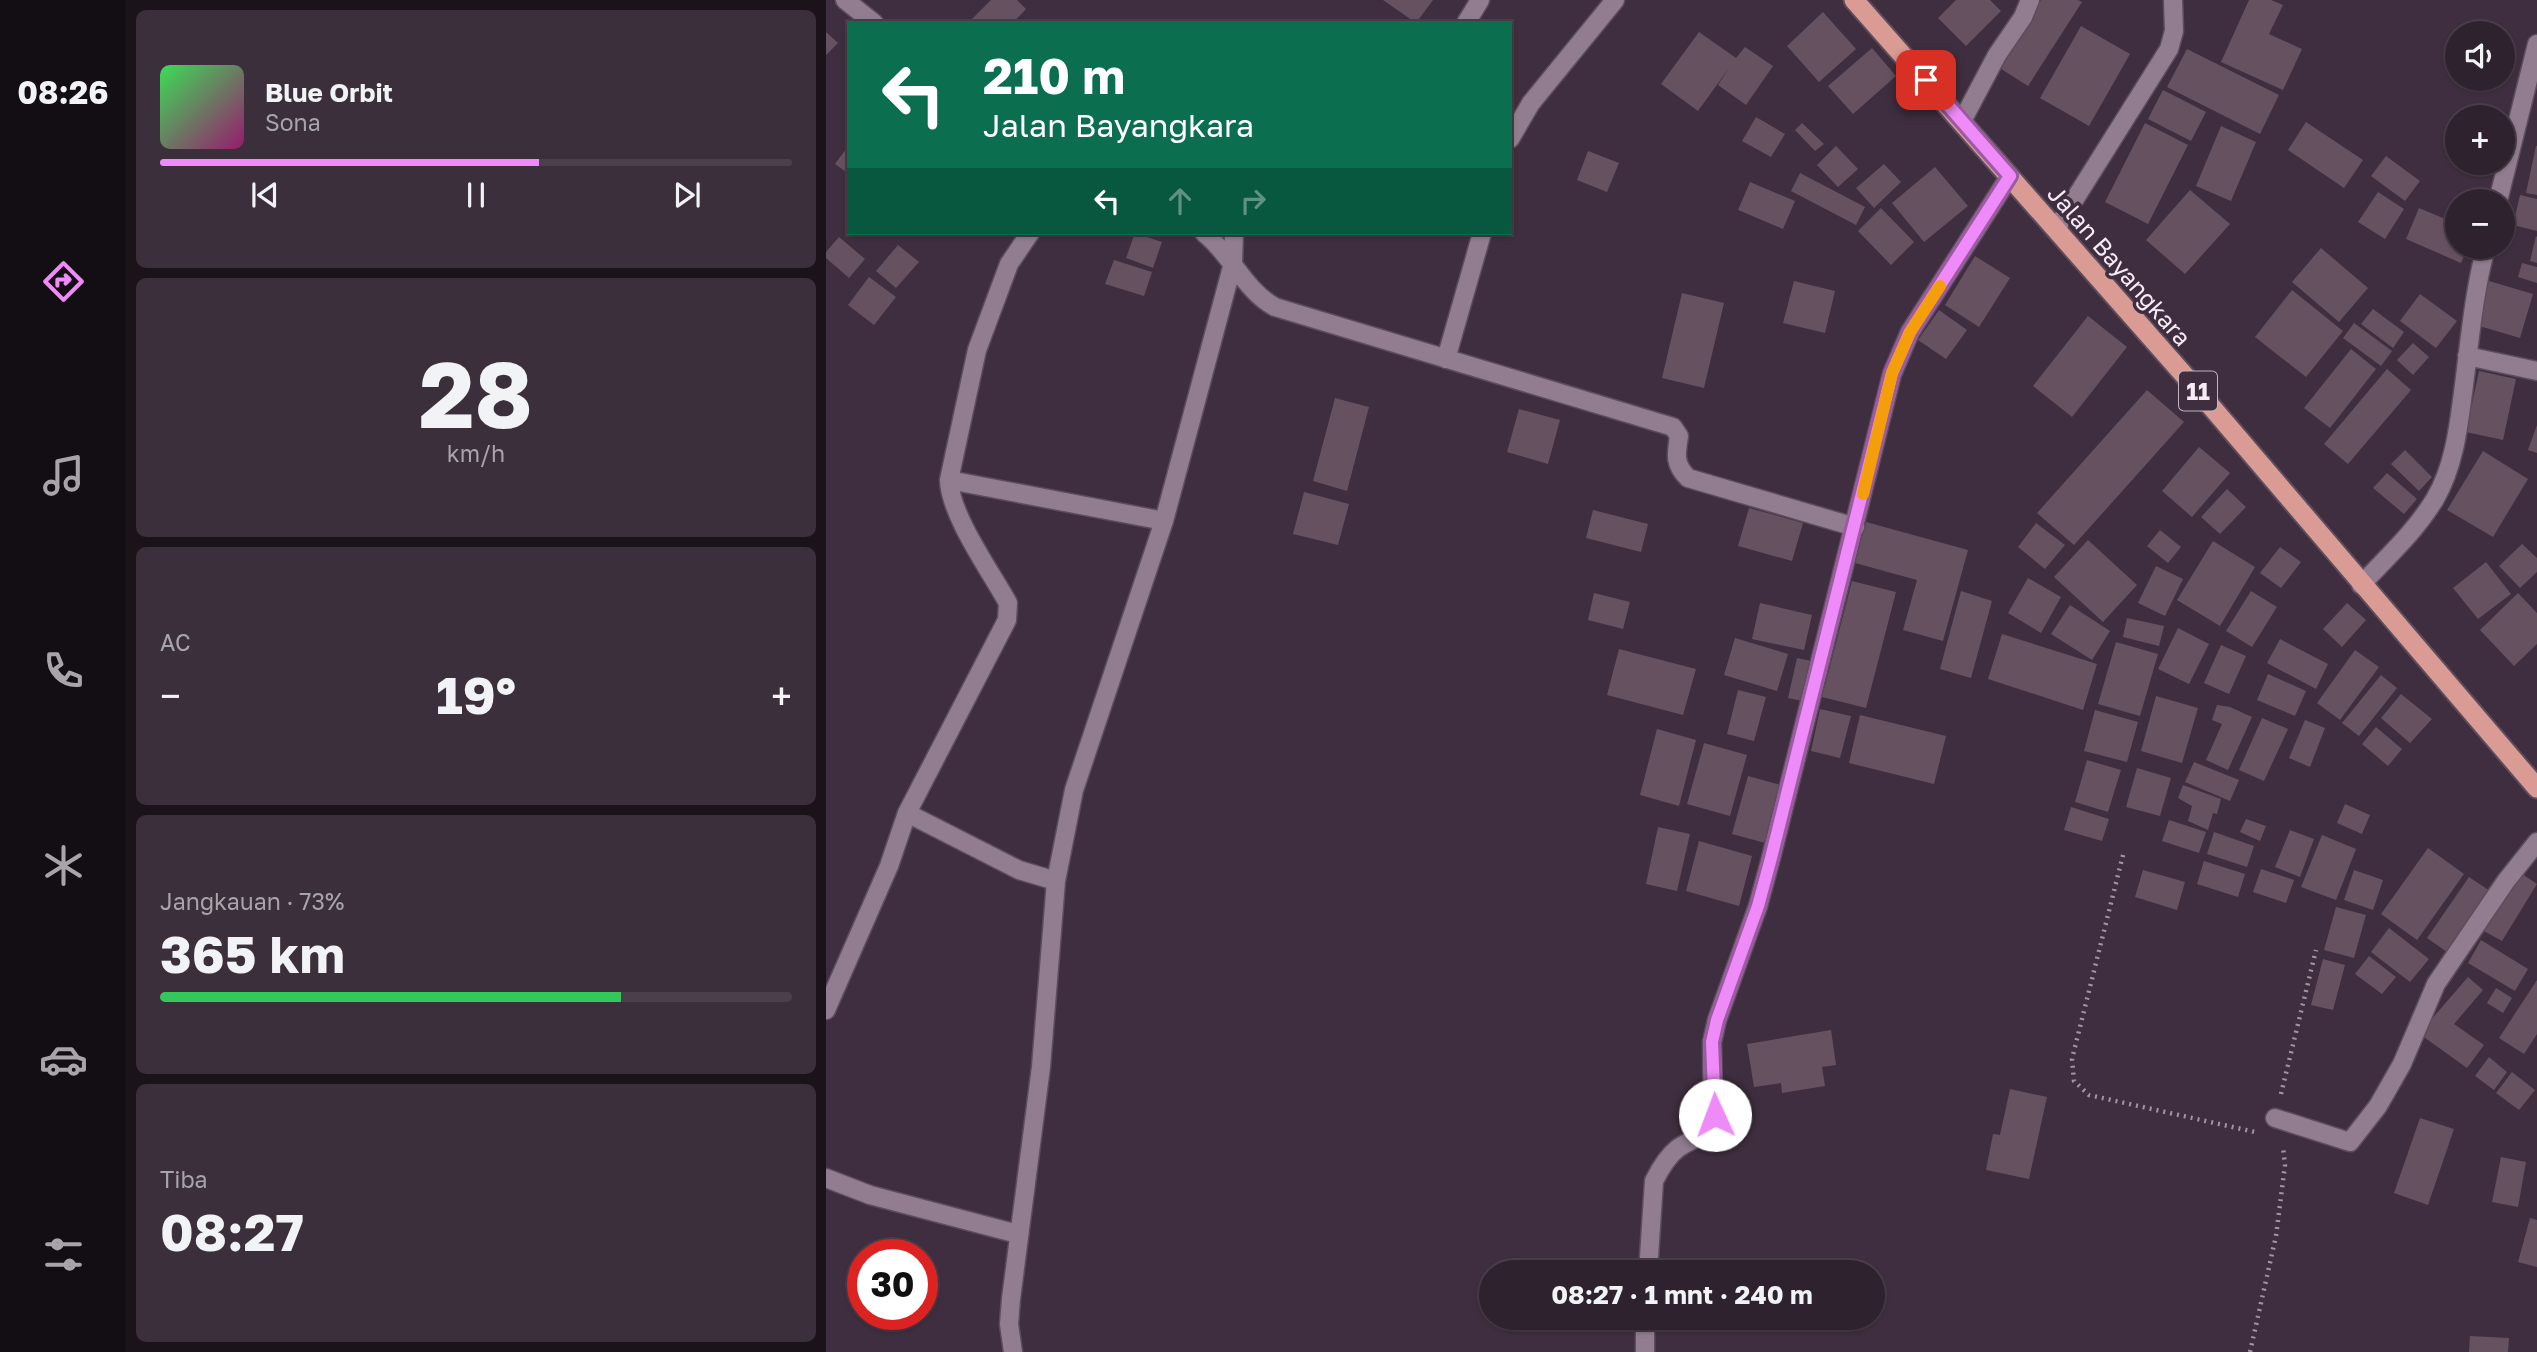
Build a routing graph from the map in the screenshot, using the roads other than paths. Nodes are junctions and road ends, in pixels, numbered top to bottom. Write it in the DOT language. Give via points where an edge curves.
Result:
graph roads {
  1 [pos="845,0"];
  2 [pos="1479,0"];
  3 [pos="1615,0"];
  4 [pos="1854,0"];
  5 [pos="2030,0"];
  6 [pos="2174,0"];
  7 [pos="871,21"];
  8 [pos="1467,21"];
  9 [pos="2537,44"];
  10 [pos="1962,121"];
  11 [pos="1512,136"];
  12 [pos="2010,176"];
  13 [pos="2501,189"];
  14 [pos="2056,229"];
  15 [pos="1029,235"];
  16 [pos="1206,235"];
  17 [pos="1234,235"];
  18 [pos="1481,235"];
  19 [pos="2483,259"];
  20 [pos="1233,263"];
  21 [pos="2467,356"];
  22 [pos="1446,359"];
  23 [pos="2537,371"];
  24 [pos="949,480"];
  25 [pos="1164,521"];
  26 [pos="1855,527"];
  27 [pos="2361,585"];
  28 [pos="2537,788"];
  29 [pos="907,813"];
  30 [pos="2537,842"];
  31 [pos="1056,881"];
  32 [pos="826,1010"];
  33 [pos="2273,1127"];
  34 [pos="826,1178"];
  35 [pos="1018,1234"];
  36 [pos="1649,1260"];
  37 [pos="1645,1330"];
  38 [pos="1013,1352"];
  39 [pos="1645,1352"];
  1 -- 7 [label="street"];
  2 -- 8 [label="street"];
  3 -- 11 [label="street" via="1531,103"];
  4 -- 10 [label="highway, Jalan Bayangkara / 11"];
  5 -- 10 [label="street"];
  6 -- 14 [label="street" via="2169,49"];
  9 -- 13 [label="street"];
  10 -- 12 [label="highway, Jalan Bayangkara / 11"];
  12 -- 14 [label="highway, Jalan Bayangkara / 11"];
  12 -- 26 [label="street" via="1910,332 1892,373"];
  14 -- 27 [label="highway, Jalan Bayangkara / 11"];
  15 -- 24 [label="street" via="1009,264 977,350"];
  16 -- 20 [label="street"];
  17 -- 20 [label="street"];
  18 -- 22 [label="street"];
  19 -- 21 [label="street"];
  20 -- 22 [label="street" via="1257,294 1275,307"];
  20 -- 25 [label="street"];
  21 -- 23 [label="street"];
  21 -- 27 [label="street" via="2458,432 2436,498"];
  22 -- 26 [label="street" via="1673,427 1679,436 1675,459 1688,478"];
  24 -- 25 [label="street"];
  24 -- 29 [label="street" via="957,513 1009,603 1009,612"];
  25 -- 31 [label="street" via="1074,790"];
  26 -- 36 [label="street" via="1758,906 1717,1020 1712,1042 1713,1124 1703,1136 1678,1148 1660,1168 1654,1181"];
  27 -- 28 [label="highway, Jalan Bayangkara / 11"];
  29 -- 31 [label="street" via="1019,870"];
  29 -- 32 [label="street" via="889,866"];
  30 -- 33 [label="street" via="2436,984 2402,1064 2378,1107 2350,1142"];
  31 -- 35 [label="street" via="1041,1067"];
  34 -- 35 [label="street" via="870,1195"];
  35 -- 38 [label="street" via="1009,1324"];
  37 -- 39 [label="street"];
}
